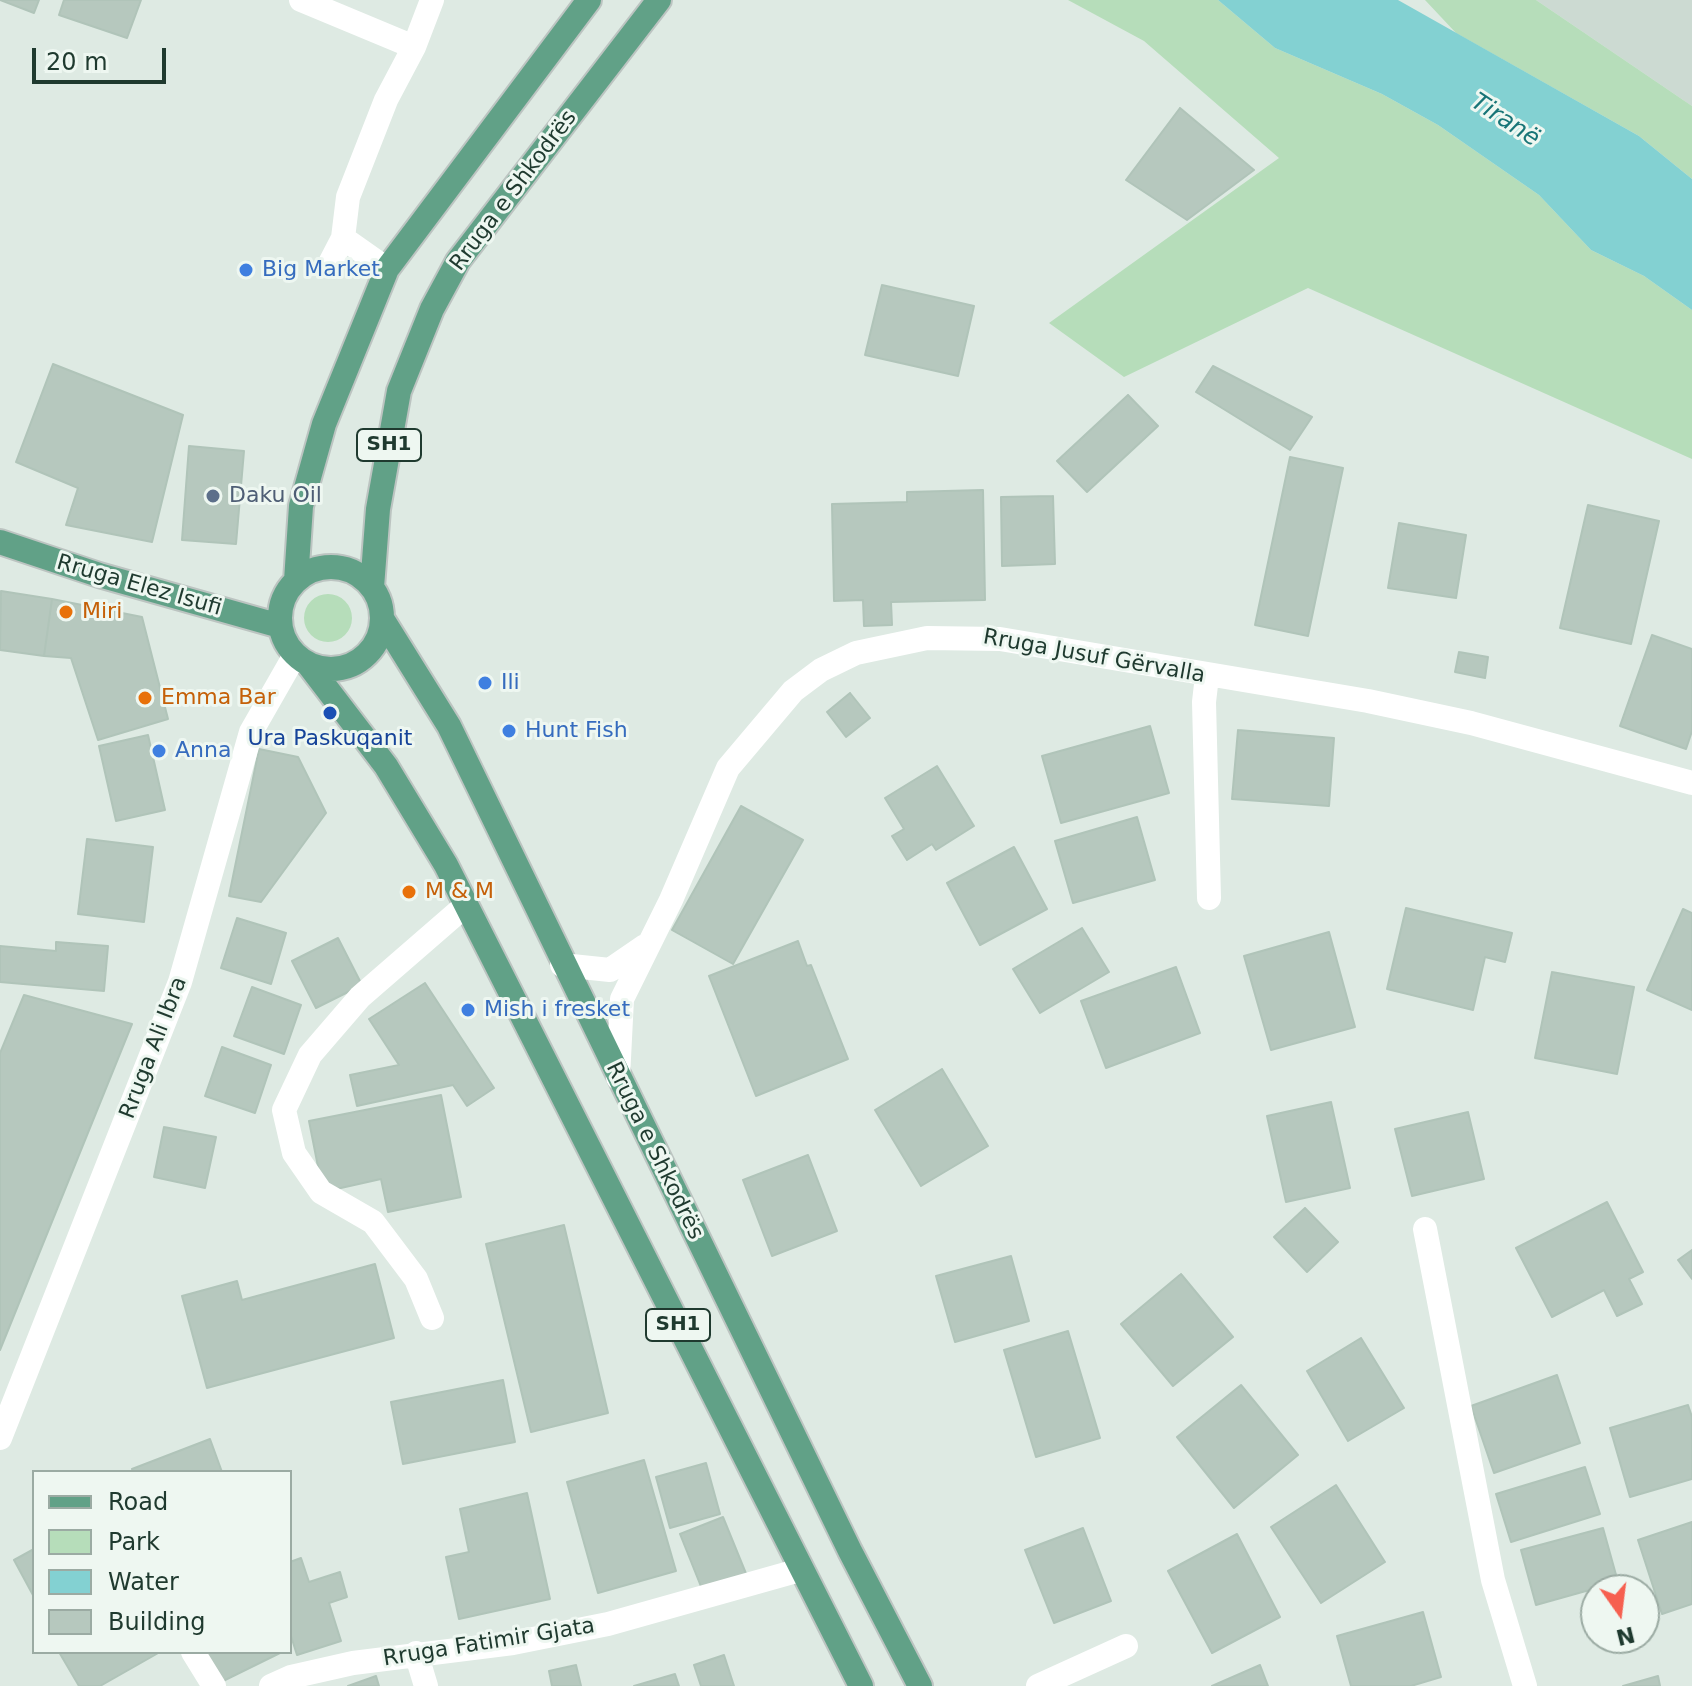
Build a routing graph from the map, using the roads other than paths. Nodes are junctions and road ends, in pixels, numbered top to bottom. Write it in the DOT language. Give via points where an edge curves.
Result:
graph roads {
  1 [pos="301,0"];
  2 [pos="432,0"];
  3 [pos="589,0"];
  4 [pos="659,0"];
  5 [pos="414,47"];
  6 [pos="343,238"];
  7 [pos="329,265"];
  8 [pos="387,269"];
  9 [pos="0,542"];
  10 [pos="296,581"];
  11 [pos="372,587"];
  12 [pos="383,620"];
  13 [pos="280,626"];
  14 [pos="301,660"];
  15 [pos="1207,676"];
  16 [pos="1692,783"];
  17 [pos="1209,898"];
  18 [pos="466,905"];
  19 [pos="647,945"];
  20 [pos="562,965"];
  21 [pos="618,1078"];
  22 [pos="1425,1229"];
  23 [pos="432,1318"];
  24 [pos="0,1438"];
  25 [pos="800,1570"];
  26 [pos="1126,1646"];
  27 [pos="416,1653"];
  28 [pos="194,1654"];
  29 [pos="214,1686"];
  30 [pos="271,1686"];
  31 [pos="426,1686"];
  32 [pos="861,1686"];
  33 [pos="920,1686"];
  34 [pos="1038,1686"];
  35 [pos="1525,1686"];
  1 -- 5 [label="street"];
  2 -- 5 [label="street"];
  3 -- 8 [label="main road, SH1"];
  4 -- 11 [label="main road, Rruga e Shkodrës / SH1" via="458,261 445,285 399,391 378,509"];
  5 -- 6 [label="street" via="386,100 348,197"];
  6 -- 7 [label="street"];
  6 -- 8 [label="street"];
  8 -- 10 [label="main road, SH1" via="324,424 301,506"];
  9 -- 13 [label="main road, Rruga Elez Isufi"];
  10 -- 11 [label="main road" via="325,567 343,568"];
  10 -- 13 [label="main road, SH1" via="283,602"];
  11 -- 12 [label="main road, SH1"];
  12 -- 14 [label="main road" via="380,637 357,664 332,670"];
  12 -- 20 [label="main road, Rruga e Shkodrës / SH1" via="449,726"];
  13 -- 14 [label="main road, SH1"];
  14 -- 18 [label="main road, SH1" via="386,766"];
  14 -- 24 [label="street, Rruga Ali Ibra" via="251,732 180,982"];
  15 -- 16 [label="street, Rruga Jusuf Gërvalla" via="1471,723"];
  15 -- 17 [label="street"];
  15 -- 19 [label="street, Rruga Jusuf Gërvalla" via="972,636 927,638 856,653 793,691 728,768"];
  18 -- 23 [label="street" via="360,997 310,1055 284,1110 294,1153 321,1192 373,1222 416,1279"];
  18 -- 25 [label="main road, SH1"];
  19 -- 20 [label="street" via="610,970"];
  19 -- 21 [label="street, Rruga Jusuf Gërvalla" via="622,999"];
  20 -- 21 [label="main road, Rruga e Shkodrës / SH1"];
  21 -- 33 [label="main road, Rruga e Shkodrës / SH1"];
  22 -- 35 [label="street" via="1493,1580"];
  25 -- 27 [label="street, Rruga Fatimir Gjata" via="608,1624 513,1643"];
  25 -- 32 [label="main road, SH1"];
  26 -- 34 [label="street"];
  27 -- 30 [label="street, Rruga Fatimir Gjata" via="291,1677"];
  27 -- 31 [label="street"];
  28 -- 29 [label="street"];
}
